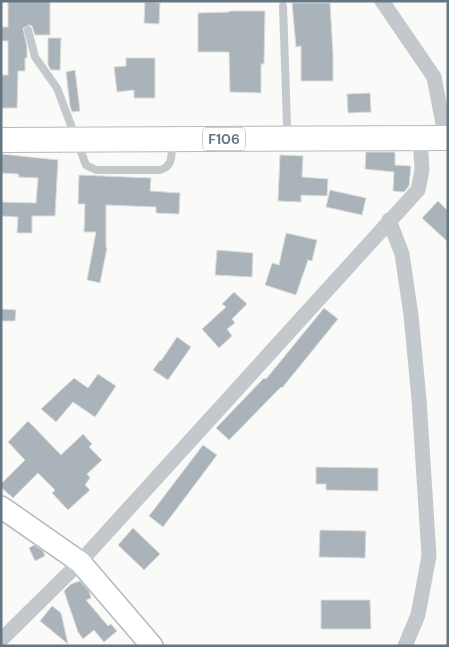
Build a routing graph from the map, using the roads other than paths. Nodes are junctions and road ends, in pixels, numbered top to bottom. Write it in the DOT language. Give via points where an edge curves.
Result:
graph roads {
  1 [pos="388,4"];
  2 [pos="283,6"];
  3 [pos="28,30"];
  4 [pos="288,124"];
  5 [pos="1,126"];
  6 [pos="446,128"];
  7 [pos="73,133"];
  8 [pos="420,138"];
  9 [pos="1,140"];
  10 [pos="389,220"];
  11 [pos="1,507"];
  12 [pos="80,562"];
  13 [pos="1,640"];
  14 [pos="152,646"];
  15 [pos="405,646"];
  1 -- 6 [label="street" via="434,77"];
  2 -- 4 [label="lane"];
  3 -- 7 [label="lane" via="35,57 57,88"];
  4 -- 6 [label="main road, F106"];
  4 -- 7 [label="main road, F106"];
  5 -- 7 [label="main road, F106"];
  6 -- 8 [label="main road, F106"];
  7 -- 8 [label="main road, F106" via="172,140"];
  7 -- 9 [label="main road, F106"];
  8 -- 10 [label="street" via="422,170 418,190"];
  10 -- 12 [label="street"];
  10 -- 15 [label="street" via="402,254 411,315 430,556 418,616"];
  11 -- 12 [label="street"];
  12 -- 13 [label="street"];
  12 -- 14 [label="street"];
}
